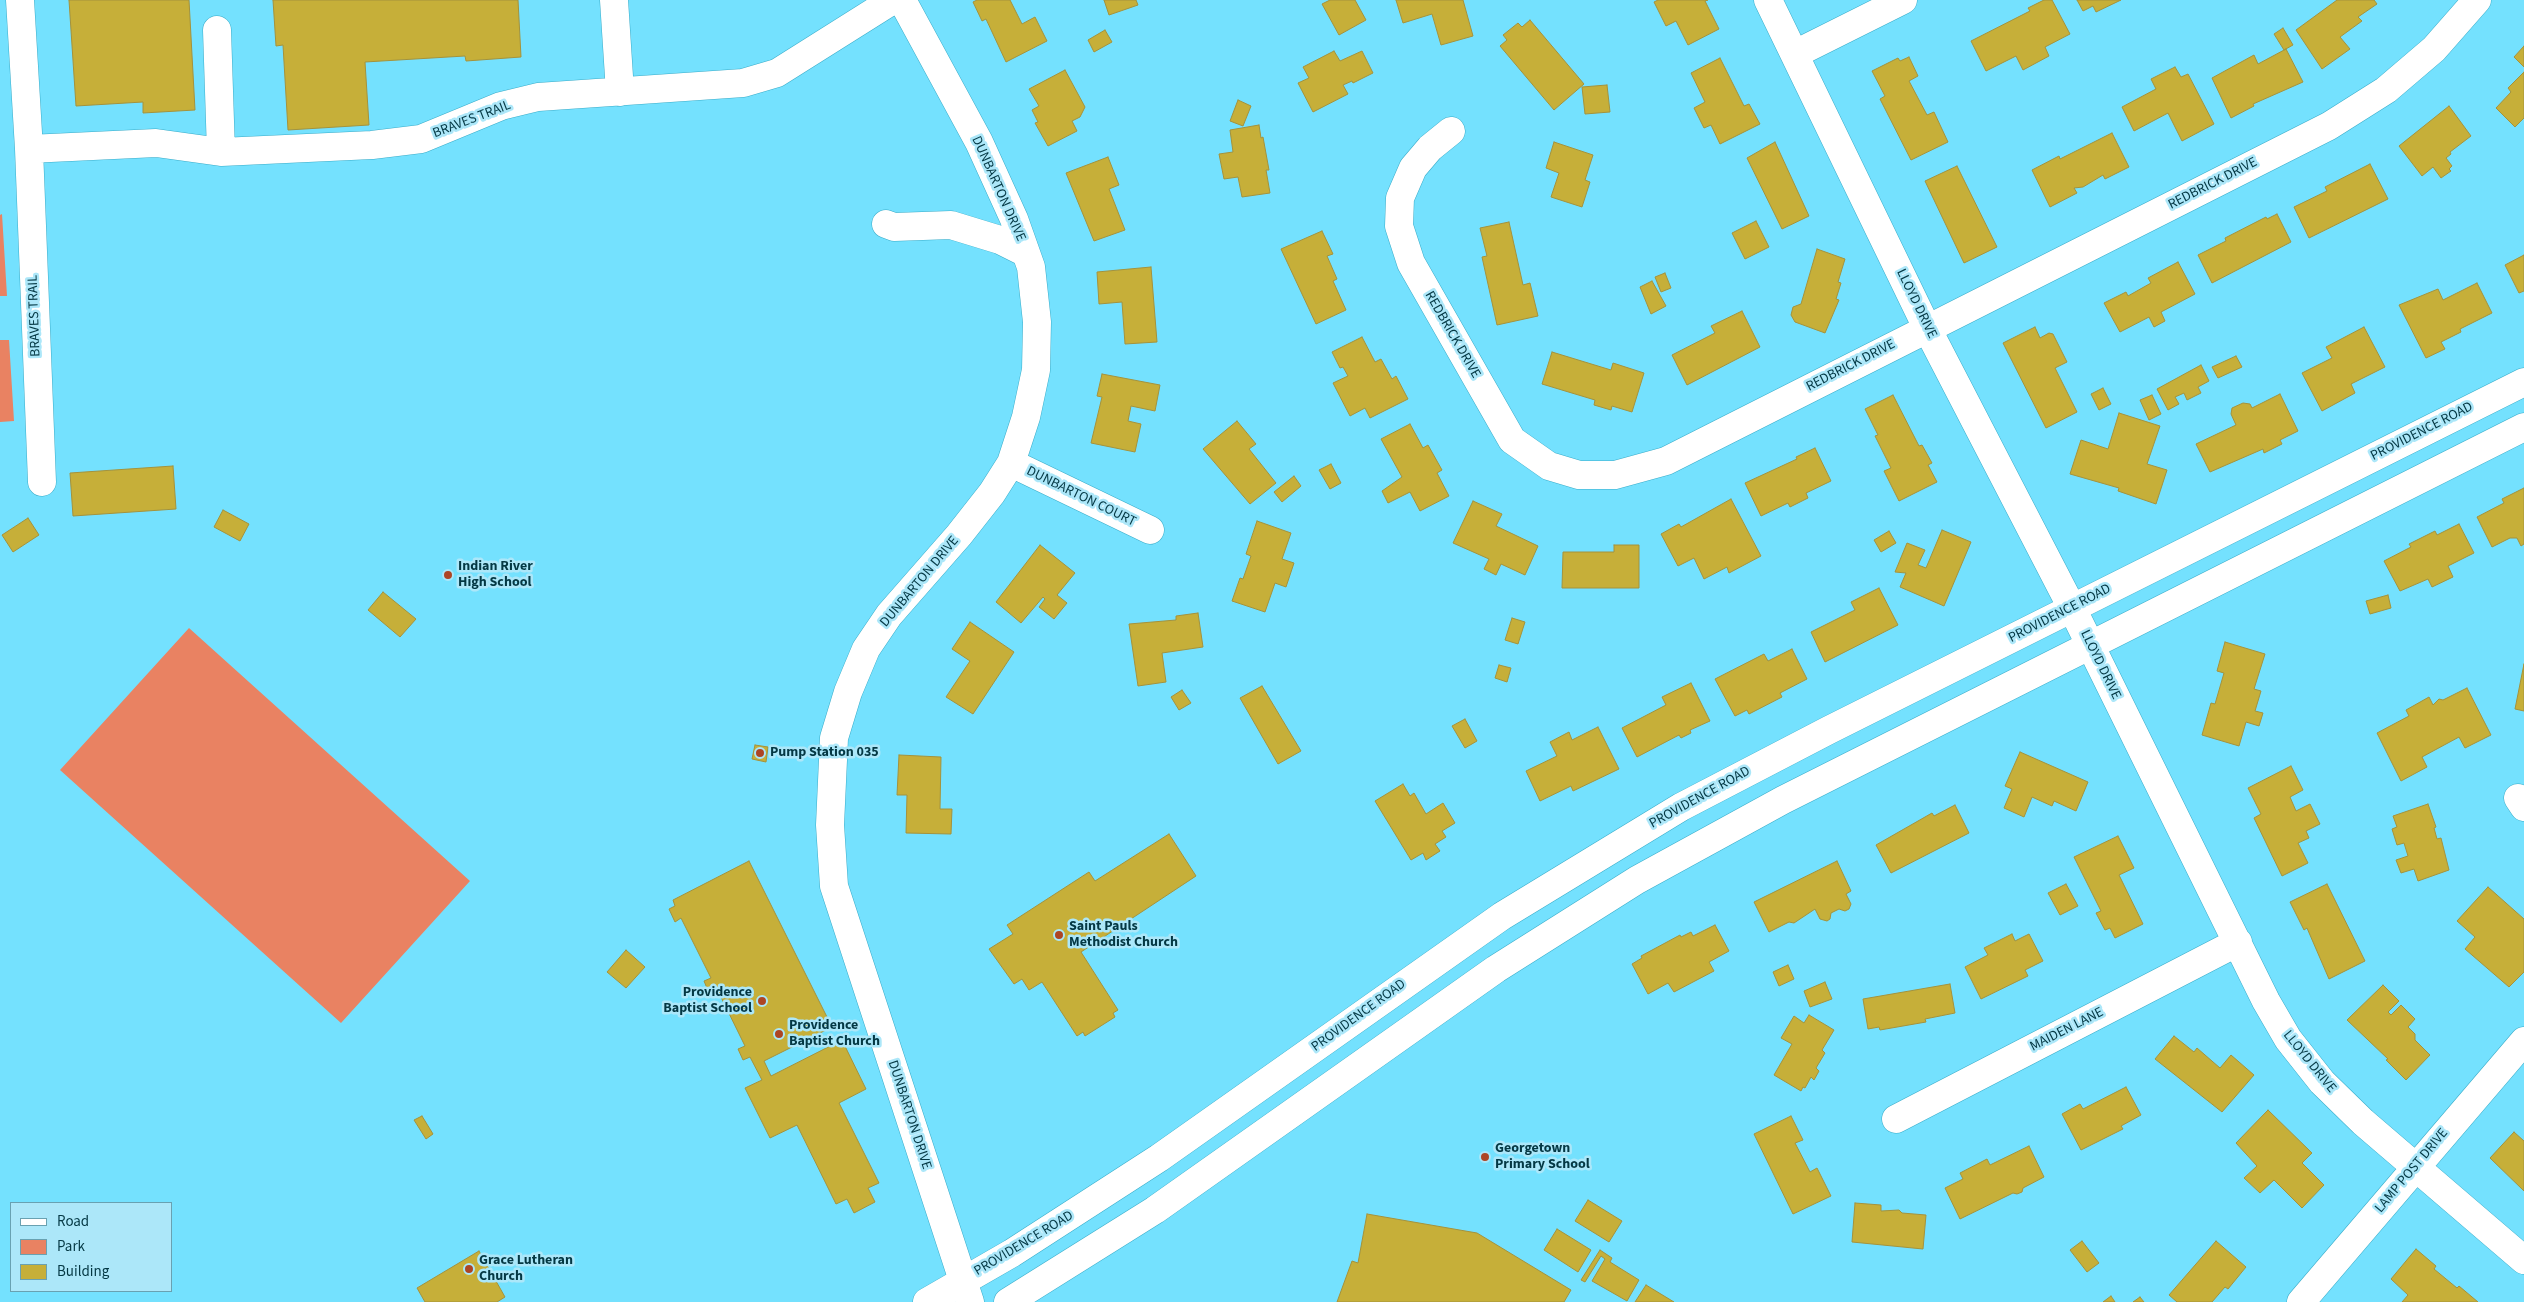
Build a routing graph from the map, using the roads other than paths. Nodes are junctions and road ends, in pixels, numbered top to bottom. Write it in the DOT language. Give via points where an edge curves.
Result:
graph roads {
  1 [pos="20,0"];
  2 [pos="614,0"];
  3 [pos="893,0"];
  4 [pos="902,0"];
  5 [pos="1768,0"];
  6 [pos="1903,0"];
  7 [pos="2478,0"];
  8 [pos="217,30"];
  9 [pos="1795,54"];
  10 [pos="620,92"];
  11 [pos="1451,131"];
  12 [pos="29,149"];
  13 [pos="221,152"];
  14 [pos="886,224"];
  15 [pos="1026,253"];
  16 [pos="1927,328"];
  17 [pos="2524,382"];
  18 [pos="2524,427"];
  19 [pos="1011,463"];
  20 [pos="42,482"];
  21 [pos="1150,530"];
  22 [pos="2072,608"];
  23 [pos="2090,644"];
  24 [pos="2238,942"];
  25 [pos="2524,1041"];
  26 [pos="1896,1119"];
  27 [pos="2415,1167"];
  28 [pos="2524,1260"];
  29 [pos="967,1291"];
  30 [pos="927,1302"];
  31 [pos="1008,1302"];
  32 [pos="2301,1302"];
  1 -- 12 [label="street, BRAVES TRAIL"];
  2 -- 10 [label="street"];
  3 -- 10 [label="street, BRAVES TRAIL" via="777,73 743,83"];
  4 -- 15 [label="street, DUNBARTON DRIVE" via="979,142"];
  5 -- 9 [label="street, LLOYD DRIVE"];
  6 -- 9 [label="street"];
  7 -- 16 [label="street, REDBRICK DRIVE" via="2434,49 2386,90 2329,126"];
  8 -- 13 [label="street"];
  9 -- 16 [label="street, LLOYD DRIVE"];
  10 -- 13 [label="street, BRAVES TRAIL" via="538,97 501,106 421,139 372,145"];
  11 -- 16 [label="street, REDBRICK DRIVE" via="1413,168 1400,198 1399,226 1411,263 1512,440 1549,466 1579,475 1615,475 1666,461"];
  12 -- 13 [label="street, BRAVES TRAIL" via="156,143"];
  12 -- 20 [label="street, BRAVES TRAIL"];
  14 -- 15 [label="street" via="894,227 951,225 1000,240"];
  15 -- 19 [label="street, DUNBARTON DRIVE" via="1037,322 1036,370 1026,417"];
  16 -- 22 [label="street, LLOYD DRIVE"];
  17 -- 22 [label="street, PROVIDENCE ROAD"];
  18 -- 23 [label="street"];
  19 -- 21 [label="street, DUNBARTON COURT"];
  19 -- 29 [label="street, DUNBARTON DRIVE" via="992,493 889,614 866,649 834,738 830,791 834,886"];
  22 -- 23 [label="street, LLOYD DRIVE"];
  22 -- 29 [label="street, PROVIDENCE ROAD" via="1755,768 1537,893 1441,957 1160,1158 1012,1253"];
  23 -- 24 [label="street, LLOYD DRIVE"];
  23 -- 31 [label="street" via="1791,795 1629,884 1488,974 1155,1210"];
  24 -- 26 [label="street, MAIDEN LANE"];
  24 -- 27 [label="street, LLOYD DRIVE" via="2288,1039 2322,1082"];
  25 -- 27 [label="street, LAMP POST DRIVE"];
  27 -- 28 [label="street, LLOYD DRIVE"];
  27 -- 32 [label="street, LAMP POST DRIVE"];
  29 -- 30 [label="street, PROVIDENCE ROAD"];
}
